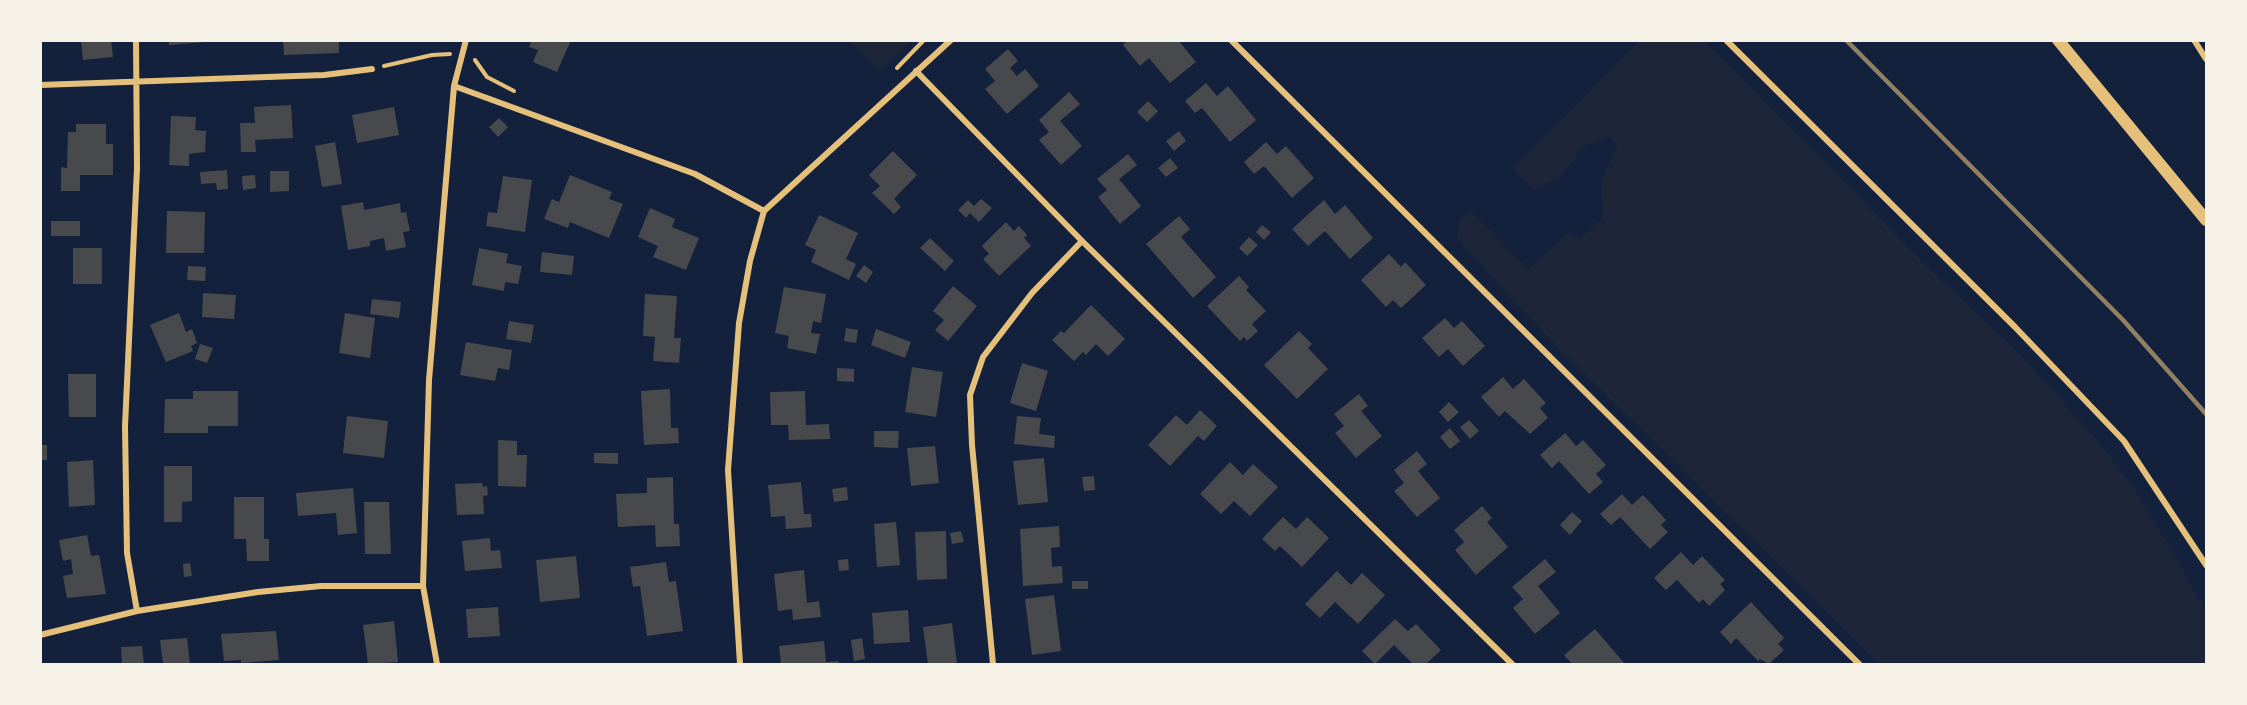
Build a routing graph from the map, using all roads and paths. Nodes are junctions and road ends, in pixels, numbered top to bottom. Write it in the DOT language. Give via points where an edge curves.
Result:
graph roads {
  1 [pos="136,40"];
  2 [pos="466,40"];
  3 [pos="924,40"];
  4 [pos="951,40"];
  5 [pos="1231,40"];
  6 [pos="1726,40"];
  7 [pos="2058,40"];
  8 [pos="2194,40"];
  9 [pos="2206,59"];
  10 [pos="372,69"];
  11 [pos="916,71"];
  12 [pos="892,74"];
  13 [pos="136,81"];
  14 [pos="40,85"];
  15 [pos="454,87"];
  16 [pos="764,211"];
  17 [pos="2206,220"];
  18 [pos="1082,241"];
  19 [pos="2206,565"];
  20 [pos="423,586"];
  21 [pos="137,611"];
  22 [pos="40,635"];
  23 [pos="437,664"];
  24 [pos="740,664"];
  25 [pos="993,664"];
  26 [pos="1512,664"];
  27 [pos="1859,664"];
  1 -- 13 [label="street"];
  2 -- 15 [label="street"];
  3 -- 12 [label="path"];
  4 -- 11 [label="street"];
  5 -- 27 [label="street"];
  6 -- 19 [label="street" via="2124,441"];
  7 -- 17 [label="main road"];
  8 -- 9 [label="street"];
  10 -- 13 [label="street" via="324,75"];
  11 -- 16 [label="street"];
  11 -- 18 [label="street"];
  13 -- 14 [label="street"];
  13 -- 21 [label="street" via="125,426 127,553"];
  15 -- 16 [label="street" via="695,174"];
  15 -- 20 [label="street" via="429,380"];
  16 -- 24 [label="street" via="739,322 728,470"];
  18 -- 25 [label="street" via="1032,293 983,357 970,395"];
  18 -- 26 [label="street"];
  20 -- 21 [label="street" via="321,586"];
  20 -- 23 [label="street"];
  21 -- 22 [label="street"];
}
